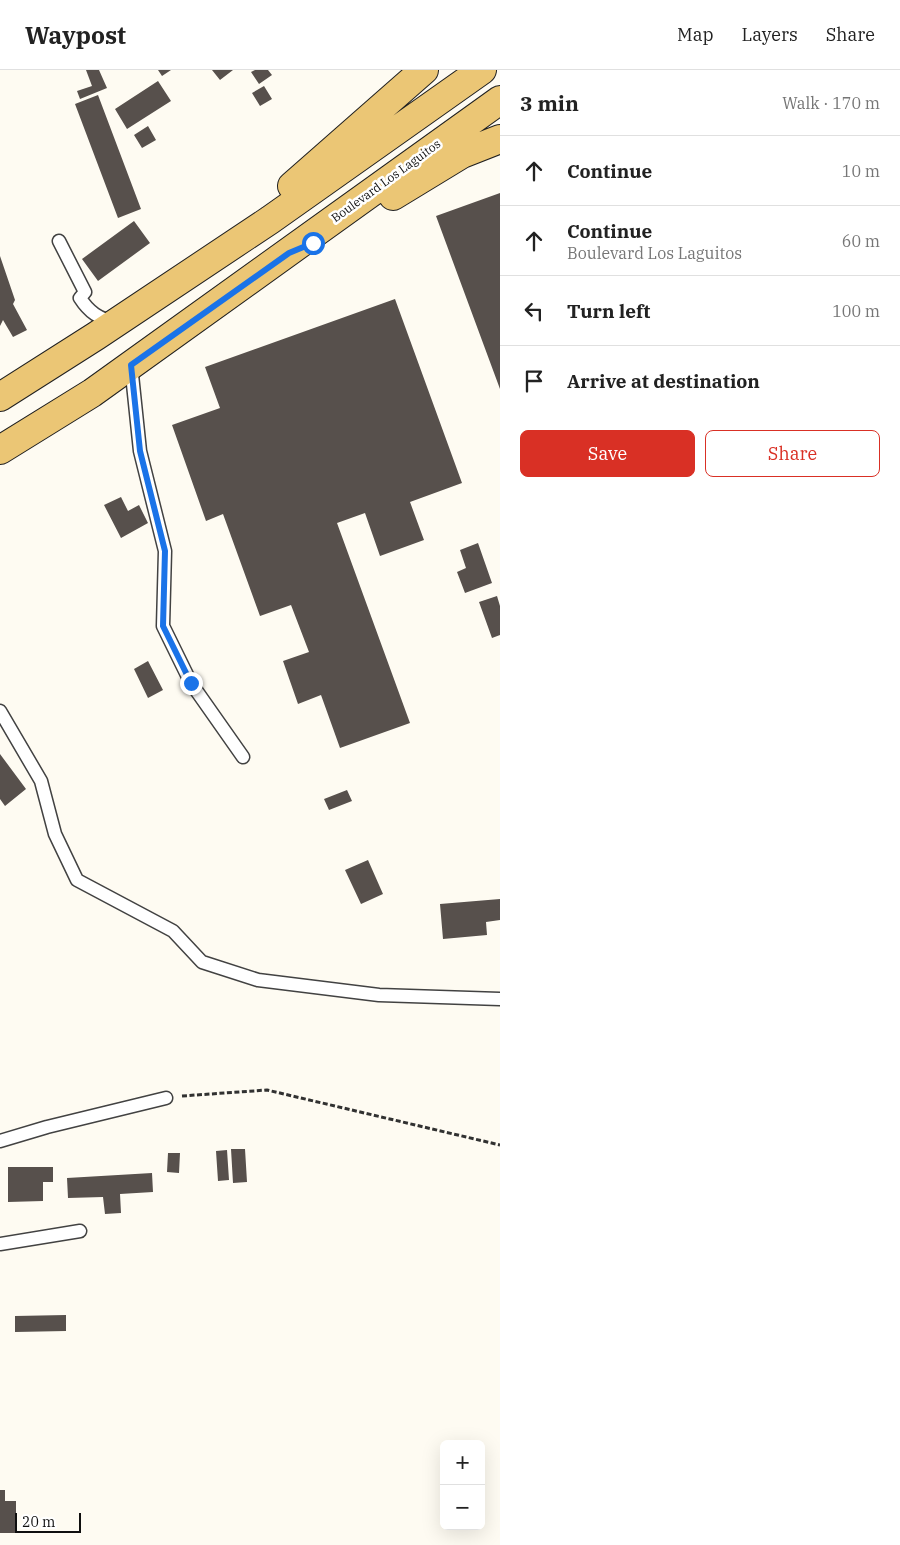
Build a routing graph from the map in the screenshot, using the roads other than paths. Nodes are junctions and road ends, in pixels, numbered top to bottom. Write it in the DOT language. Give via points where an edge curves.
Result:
graph roads {
  1 [pos="424,70"];
  2 [pos="482,70"];
  3 [pos="500,100"];
  4 [pos="500,138"];
  5 [pos="270,220"];
  6 [pos="59,241"];
  7 [pos="289,253"];
  8 [pos="116,322"];
  9 [pos="131,365"];
  10 [pos="0,396"];
  11 [pos="0,450"];
  12 [pos="0,711"];
  13 [pos="243,756"];
  14 [pos="500,999"];
  15 [pos="166,1098"];
  16 [pos="0,1141"];
  17 [pos="80,1231"];
  18 [pos="0,1244"];
  1 -- 5 [label="main road" via="302,176 278,200"];
  2 -- 5 [label="main road"];
  3 -- 7 [label="main road, Boulevard Los Laguitos" via="366,194"];
  4 -- 7 [label="main road" via="462,154 313,243"];
  5 -- 8 [label="main road"];
  6 -- 8 [label="lane" via="85,292 80,298 86,308 101,319"];
  7 -- 9 [label="main road, Boulevard Los Laguitos"];
  8 -- 10 [label="main road"];
  9 -- 11 [label="main road, Boulevard Los Laguitos"];
  9 -- 13 [label="lane" via="140,451 165,551 163,626 191,683"];
  12 -- 14 [label="lane" via="41,780 55,834 77,880 173,931 202,962 258,980 360,993"];
  15 -- 16 [label="lane" via="46,1126"];
  17 -- 18 [label="lane"];
}
